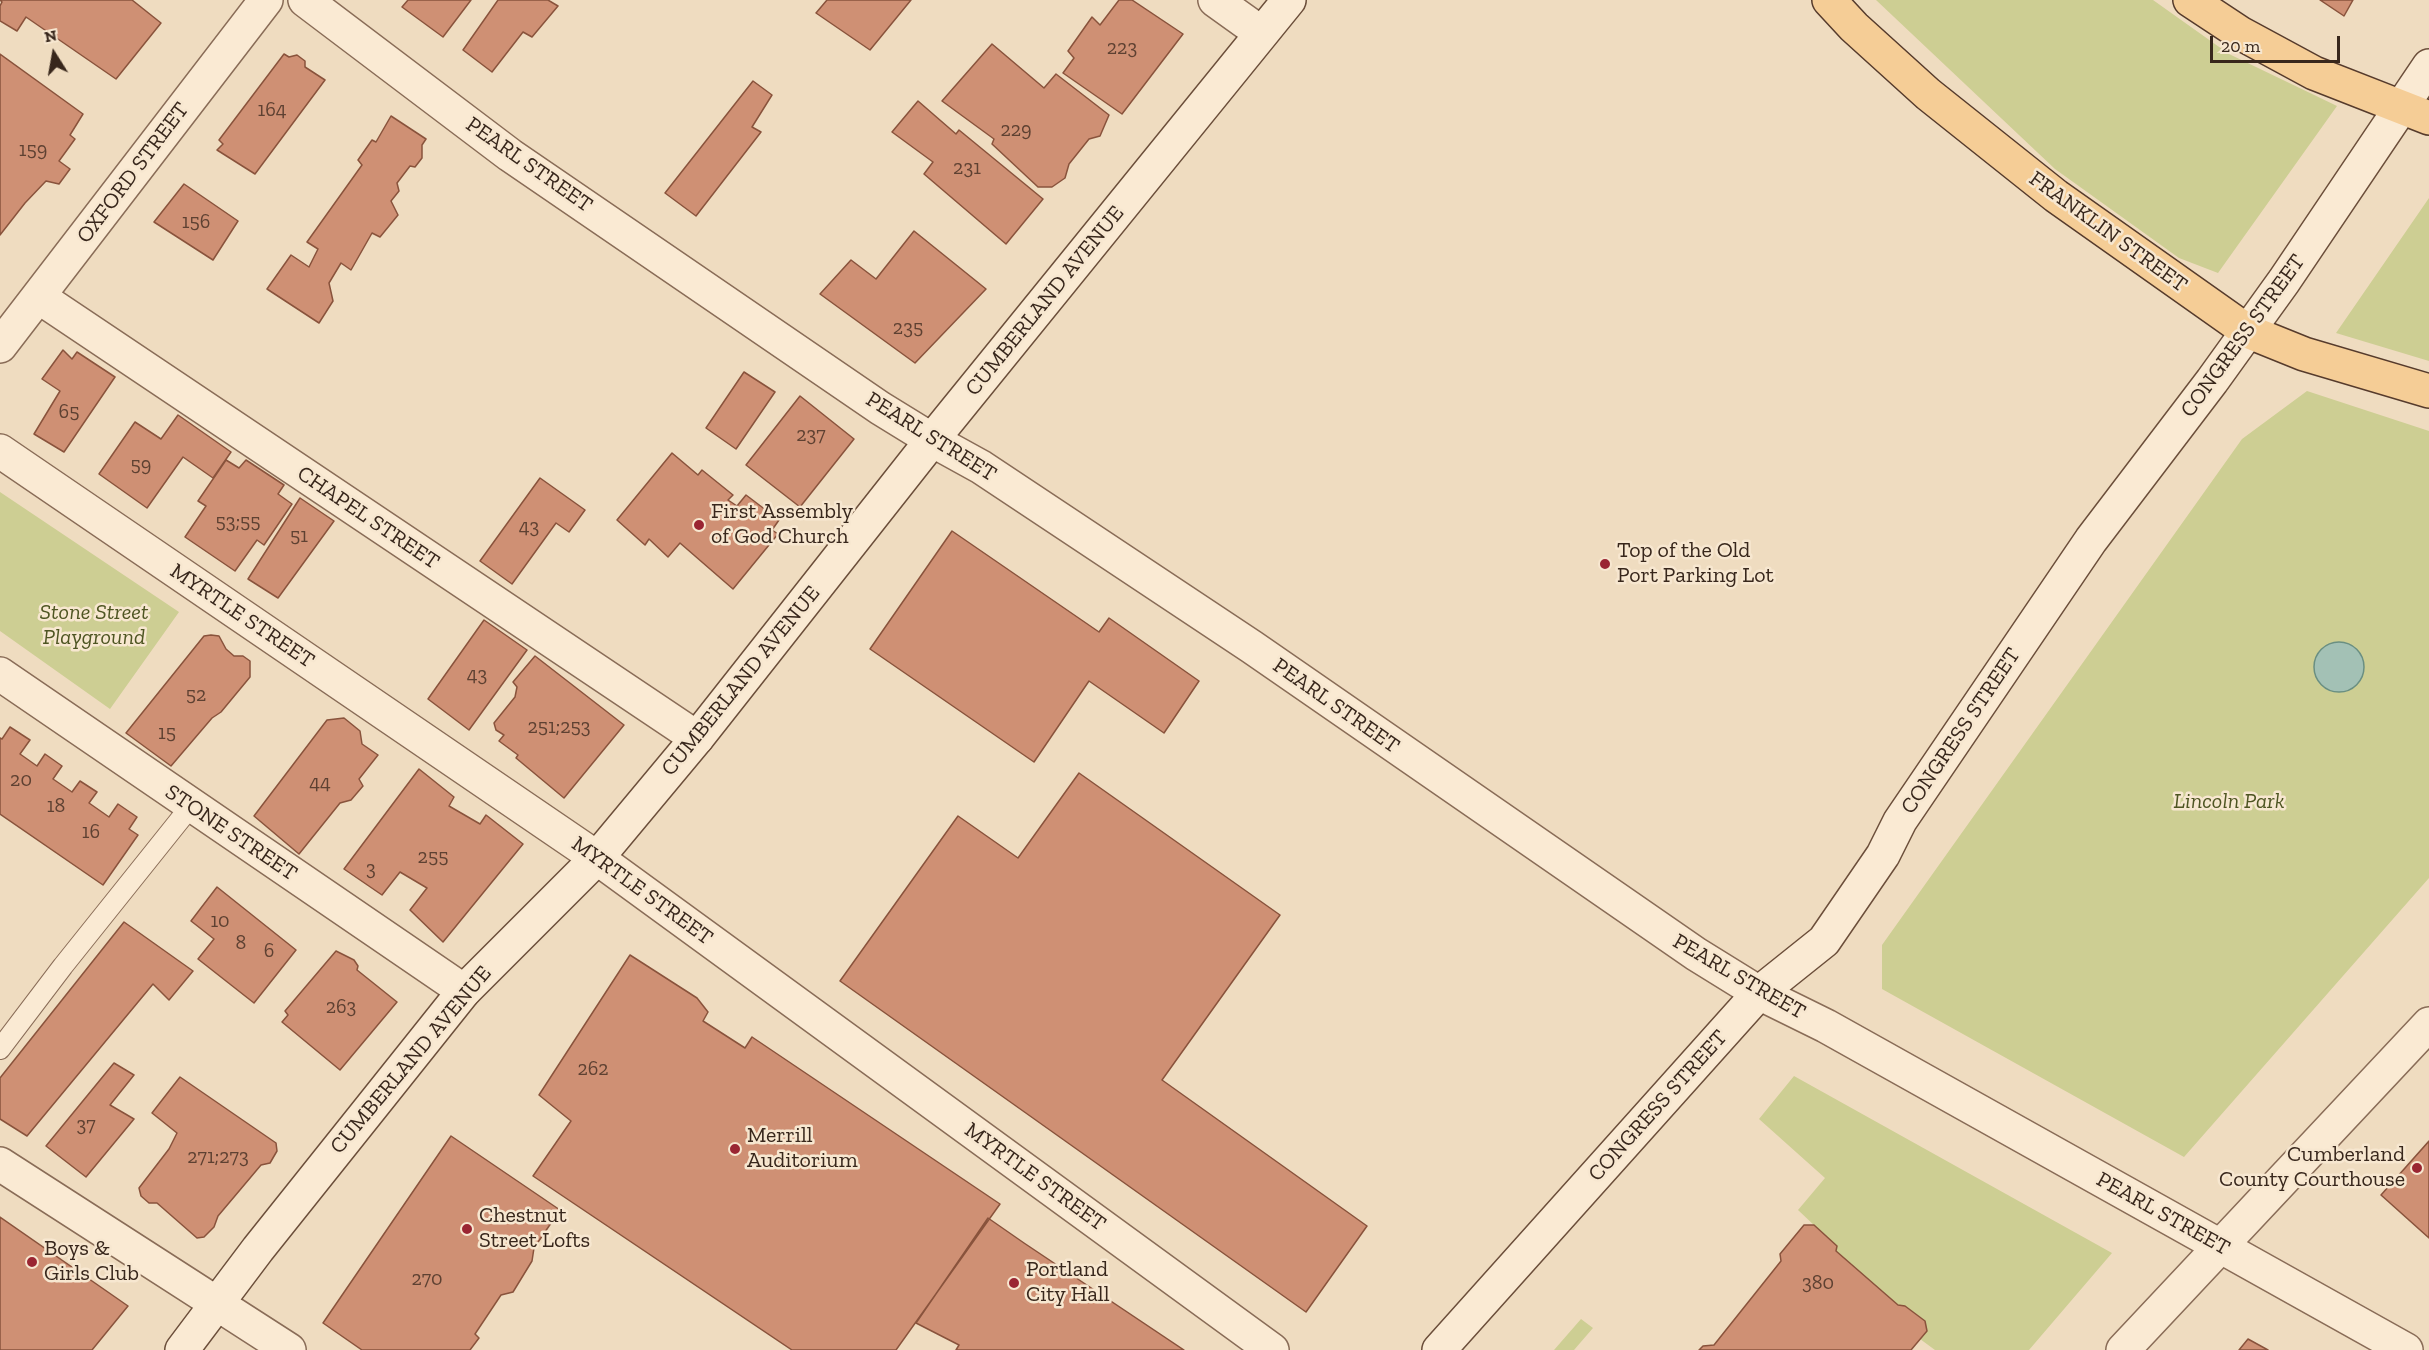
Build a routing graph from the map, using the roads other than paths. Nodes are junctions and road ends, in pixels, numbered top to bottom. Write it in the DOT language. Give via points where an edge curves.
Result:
graph roads {
  1 [pos="266,0"];
  2 [pos="305,0"];
  3 [pos="1215,0"];
  4 [pos="1289,0"];
  5 [pos="1829,0"];
  6 [pos="2190,0"];
  7 [pos="1261,33"];
  8 [pos="2429,66"];
  9 [pos="2414,113"];
  10 [pos="39,297"];
  11 [pos="2247,331"];
  12 [pos="0,346"];
  13 [pos="2429,391"];
  14 [pos="932,440"];
  15 [pos="0,451"];
  16 [pos="0,674"];
  17 [pos="697,738"];
  18 [pos="191,806"];
  19 [pos="597,858"];
  20 [pos="464,991"];
  21 [pos="1759,993"];
  22 [pos="2429,1024"];
  23 [pos="0,1049"];
  24 [pos="0,1164"];
  25 [pos="2222,1246"];
  26 [pos="219,1303"];
  27 [pos="182,1350"];
  28 [pos="289,1350"];
  29 [pos="1272,1350"];
  30 [pos="1439,1350"];
  31 [pos="2123,1350"];
  32 [pos="2406,1350"];
  1 -- 10 [label="street, OXFORD STREET"];
  2 -- 14 [label="street, PEARL STREET" via="510,155"];
  3 -- 7 [label="street"];
  4 -- 7 [label="street, CUMBERLAND AVENUE"];
  5 -- 11 [label="main road, FRANKLIN STREET" via="1928,94 2056,196"];
  6 -- 9 [label="main road" via="2240,33 2314,73"];
  7 -- 14 [label="street, CUMBERLAND AVENUE"];
  8 -- 9 [label="street, CONGRESS STREET"];
  9 -- 11 [label="street, CONGRESS STREET" via="2367,161"];
  10 -- 12 [label="street, OXFORD STREET"];
  10 -- 17 [label="street, CHAPEL STREET"];
  11 -- 13 [label="main road, FRANKLIN STREET" via="2304,354"];
  11 -- 21 [label="street, CONGRESS STREET" via="2091,540 1900,820 1883,855 1824,941"];
  14 -- 17 [label="street, CUMBERLAND AVENUE"];
  14 -- 21 [label="street, PEARL STREET" via="981,467 1232,634 1695,954"];
  15 -- 19 [label="street, MYRTLE STREET"];
  16 -- 18 [label="street, STONE STREET"];
  17 -- 19 [label="street, CUMBERLAND AVENUE"];
  18 -- 20 [label="street, STONE STREET"];
  18 -- 23 [label="lane"];
  19 -- 20 [label="street, CUMBERLAND AVENUE"];
  19 -- 29 [label="street, MYRTLE STREET"];
  20 -- 26 [label="street, CUMBERLAND AVENUE"];
  21 -- 25 [label="street, PEARL STREET" via="1826,1026"];
  21 -- 30 [label="street, CONGRESS STREET"];
  22 -- 25 [label="street"];
  24 -- 26 [label="street"];
  25 -- 31 [label="street"];
  25 -- 32 [label="street, PEARL STREET"];
  26 -- 27 [label="street, CUMBERLAND AVENUE"];
  26 -- 28 [label="street"];
}
